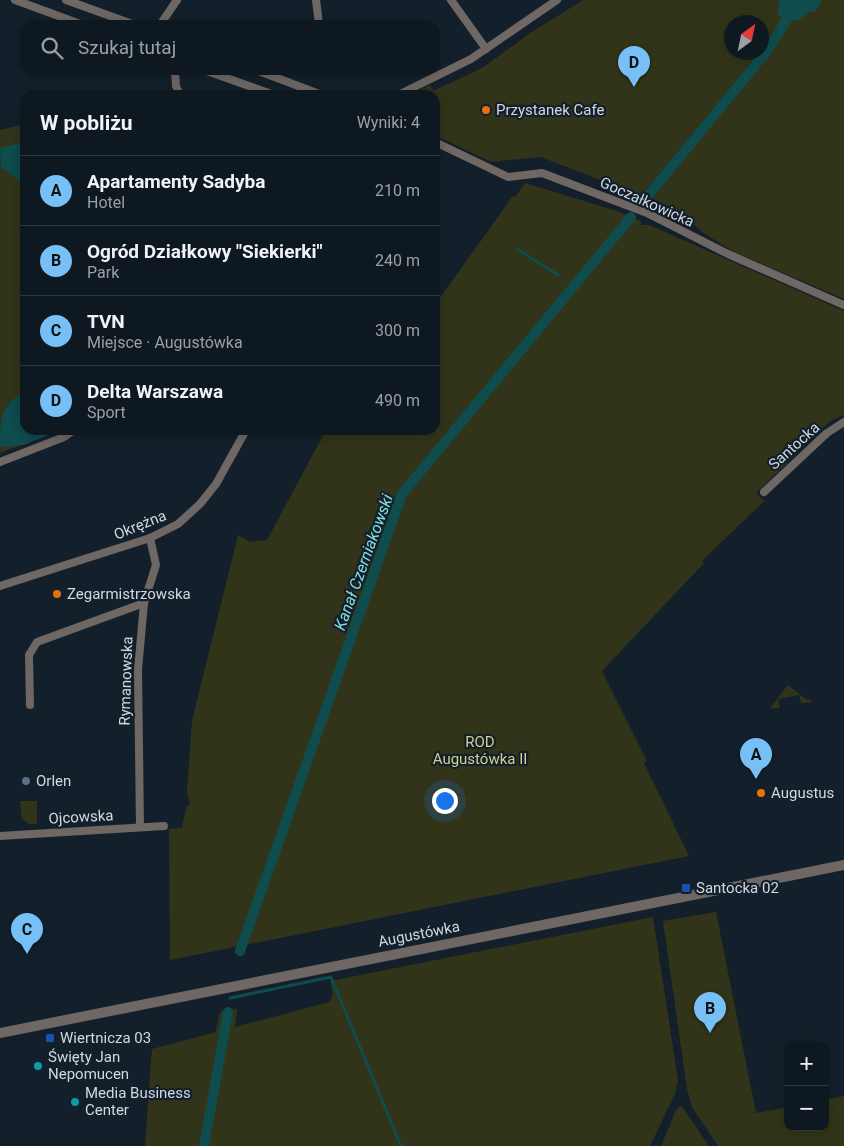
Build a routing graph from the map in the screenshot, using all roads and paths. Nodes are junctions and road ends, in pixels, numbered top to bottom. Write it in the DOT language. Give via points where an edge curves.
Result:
graph roads {
  1 [pos="15,0"];
  2 [pos="66,0"];
  3 [pos="177,0"];
  4 [pos="316,0"];
  5 [pos="451,0"];
  6 [pos="557,0"];
  7 [pos="69,20"];
  8 [pos="122,20"];
  9 [pos="163,20"];
  10 [pos="318,20"];
  11 [pos="486,49"];
  12 [pos="440,74"];
  13 [pos="175,75"];
  14 [pos="218,75"];
  15 [pos="269,75"];
  16 [pos="439,75"];
  17 [pos="178,90"];
  18 [pos="260,90"];
  19 [pos="309,90"];
  20 [pos="408,90"];
  21 [pos="440,144"];
  22 [pos="844,305"];
  23 [pos="844,422"];
  24 [pos="67,435"];
  25 [pos="243,435"];
  26 [pos="0,462"];
  27 [pos="764,492"];
  28 [pos="150,538"];
  29 [pos="0,586"];
  30 [pos="144,603"];
  31 [pos="30,705"];
  32 [pos="164,826"];
  33 [pos="140,828"];
  34 [pos="0,836"];
  35 [pos="844,865"];
  36 [pos="0,1033"];
  1 -- 7 [label="street"];
  2 -- 8 [label="street"];
  3 -- 9 [label="street"];
  4 -- 10 [label="street"];
  5 -- 11 [label="street"];
  6 -- 11 [label="street"];
  11 -- 12 [label="street"];
  13 -- 17 [label="street"];
  14 -- 18 [label="street"];
  15 -- 19 [label="street"];
  16 -- 20 [label="street"];
  21 -- 22 [label="street, Goczałkowicka" via="508,177 542,173 647,213 728,254"];
  23 -- 27 [label="street, Santocka" via="827,433"];
  24 -- 26 [label="street"];
  25 -- 28 [label="street, Okrężna" via="216,484 200,504 178,524"];
  28 -- 29 [label="street, Okrężna"];
  28 -- 30 [label="street, Rymanowska" via="156,565"];
  30 -- 31 [label="street" via="37,642 30,655"];
  30 -- 33 [label="street, Rymanowska" via="138,670"];
  32 -- 33 [label="street, Ojcowska"];
  33 -- 34 [label="street, Ojcowska"];
  35 -- 36 [label="street, Augustówka"];
}
